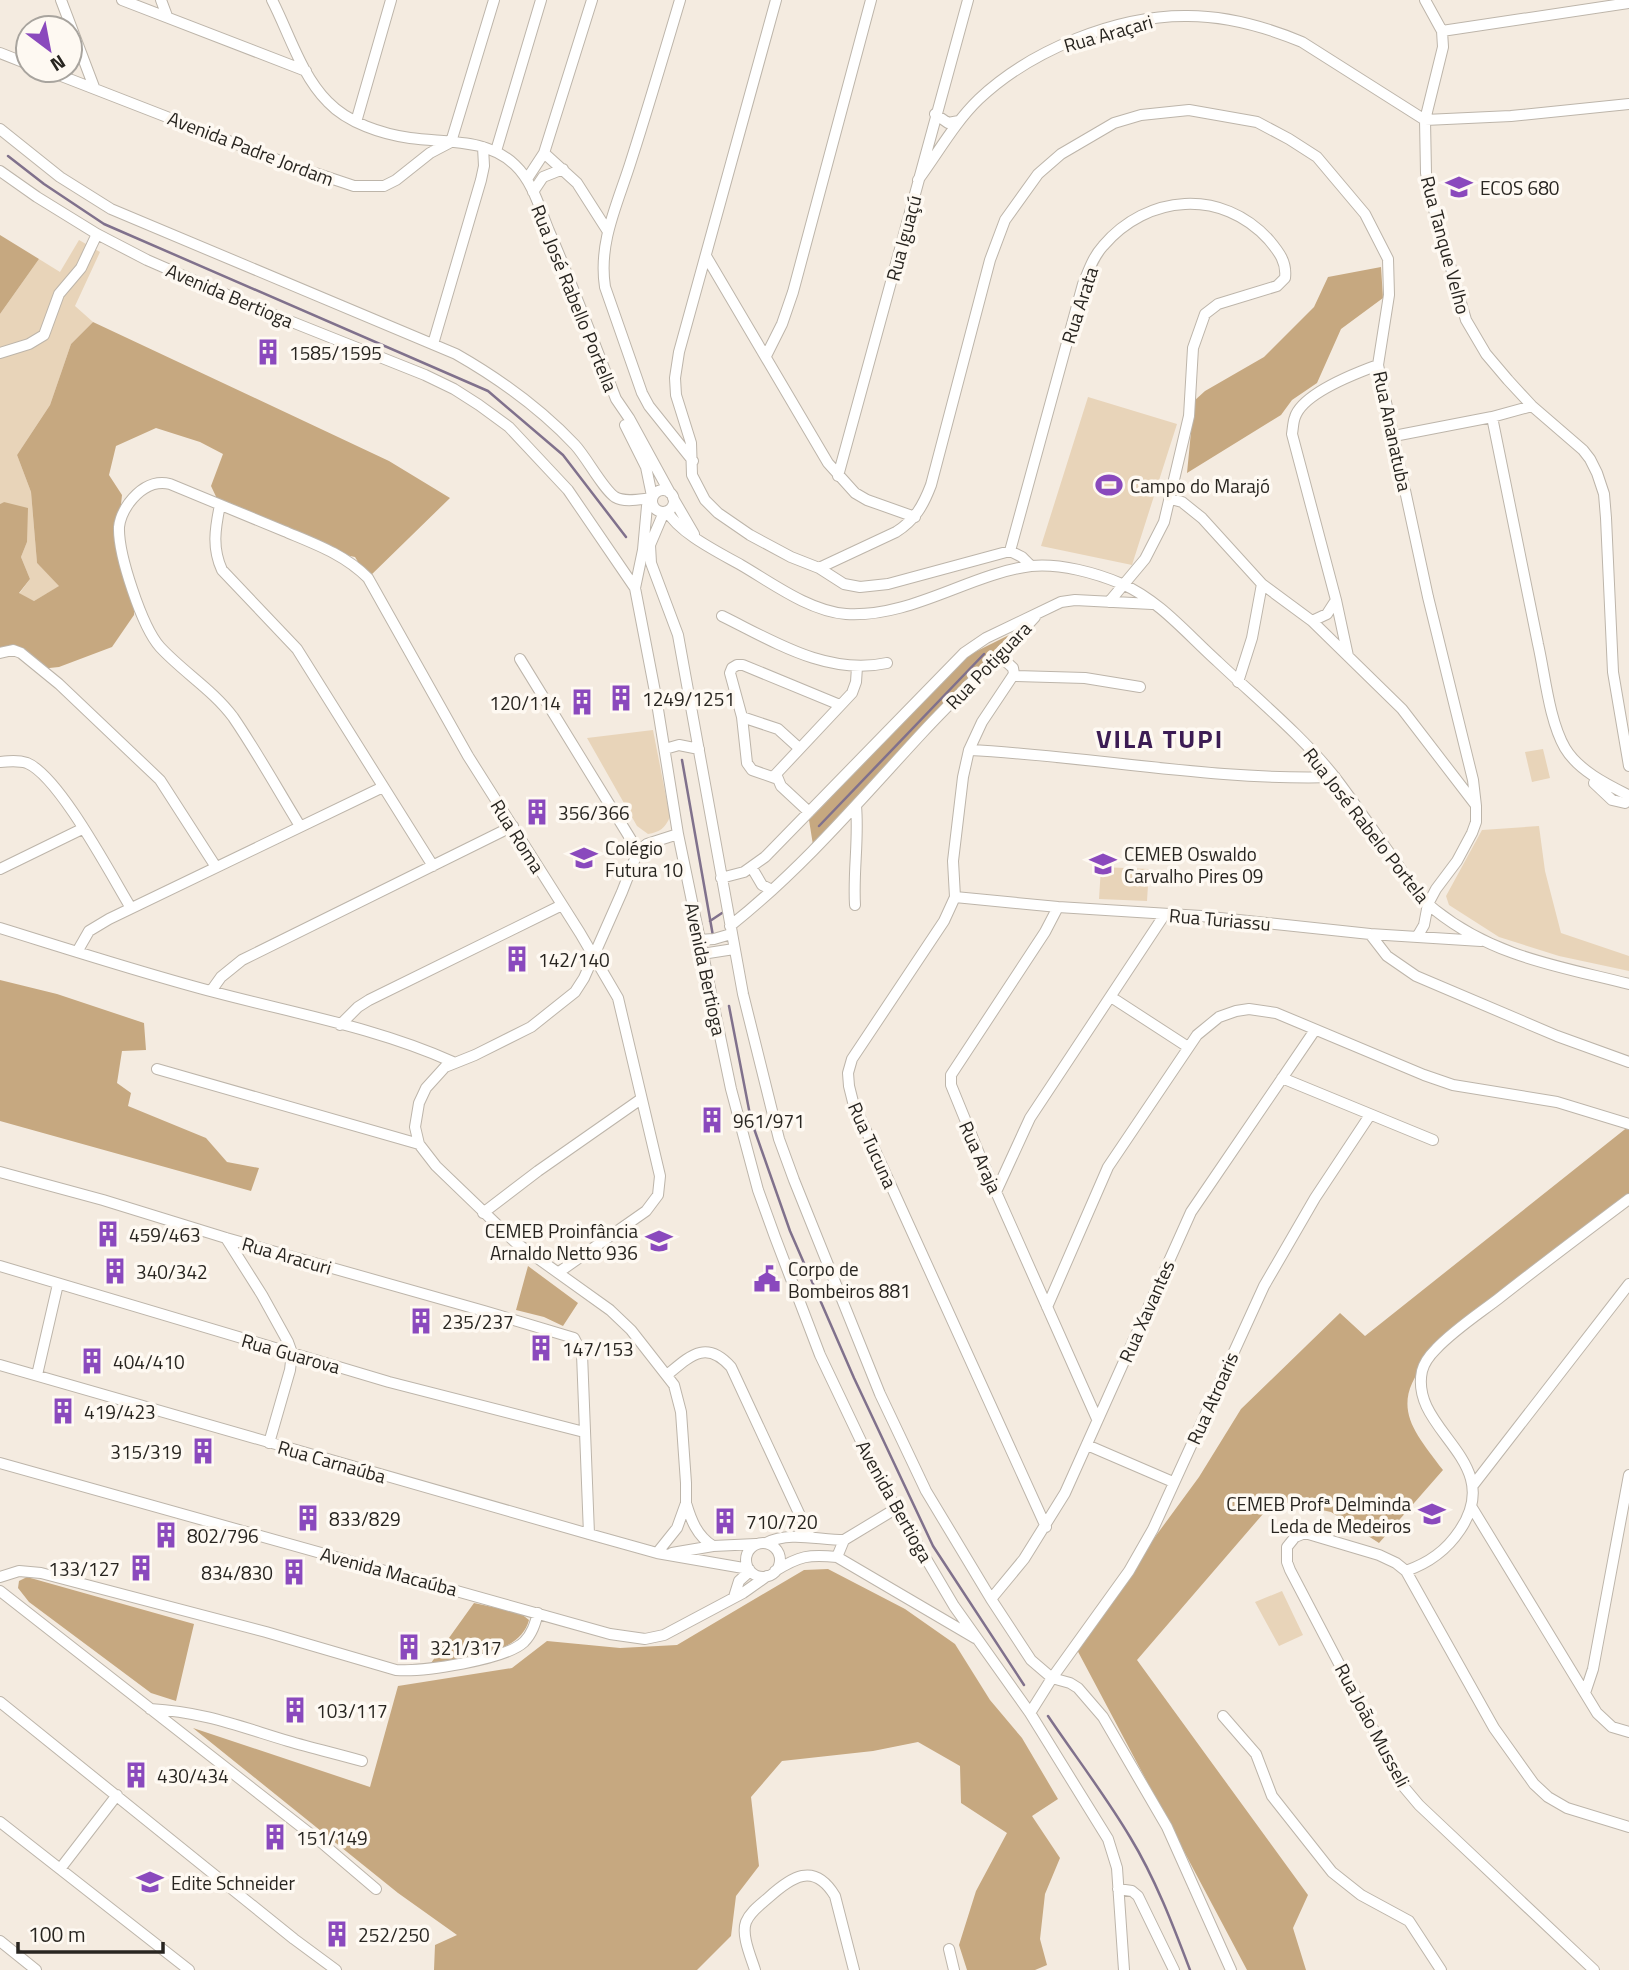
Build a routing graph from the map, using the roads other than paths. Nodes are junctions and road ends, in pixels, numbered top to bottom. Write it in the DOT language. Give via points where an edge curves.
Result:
graph roads {
  1 [pos="61,0"];
  2 [pos="122,0"];
  3 [pos="161,0"];
  4 [pos="391,0"];
  5 [pos="494,0"];
  6 [pos="541,0"];
  7 [pos="592,0"];
  8 [pos="680,0"];
  9 [pos="776,0"];
  10 [pos="871,0"];
  11 [pos="968,0"];
  12 [pos="1425,0"];
  13 [pos="274,1"];
  14 [pos="1629,3"];
  15 [pos="167,16"];
  16 [pos="1441,31"];
  17 [pos="306,71"];
  18 [pos="84,83"];
  19 [pos="94,87"];
  20 [pos="1629,104"];
  21 [pos="935,114"];
  22 [pos="1425,120"];
  23 [pos="959,121"];
  24 [pos="356,122"];
  25 [pos="1,131"];
  26 [pos="451,142"];
  27 [pos="483,147"];
  28 [pos="496,151"];
  29 [pos="544,153"];
  30 [pos="563,169"];
  31 [pos="0,170"];
  32 [pos="527,179"];
  33 [pos="918,180"];
  34 [pos="533,192"];
  35 [pos="607,230"];
  36 [pos="97,234"];
  37 [pos="706,256"];
  38 [pos="433,344"];
  39 [pos="0,353"];
  40 [pos="766,356"];
  41 [pos="1378,365"];
  42 [pos="615,399"];
  43 [pos="1532,406"];
  44 [pos="1492,417"];
  45 [pos="1394,436"];
  46 [pos="693,461"];
  47 [pos="838,476"];
  48 [pos="672,495"];
  49 [pos="652,498"];
  50 [pos="1171,499"];
  51 [pos="220,505"];
  52 [pos="665,511"];
  53 [pos="915,517"];
  54 [pos="698,539"];
  55 [pos="1010,551"];
  56 [pos="1031,566"];
  57 [pos="819,568"];
  58 [pos="1262,584"];
  59 [pos="1124,585"];
  60 [pos="635,588"];
  61 [pos="1336,600"];
  62 [pos="1109,602"];
  63 [pos="1153,604"];
  64 [pos="1039,613"];
  65 [pos="722,616"];
  66 [pos="1312,621"];
  67 [pos="0,653"];
  68 [pos="1000,656"];
  69 [pos="1348,657"];
  70 [pos="520,659"];
  71 [pos="887,663"];
  72 [pos="857,667"];
  73 [pos="1014,676"];
  74 [pos="1238,682"];
  75 [pos="1140,687"];
  76 [pos="840,705"];
  77 [pos="741,717"];
  78 [pos="799,748"];
  79 [pos="664,749"];
  80 [pos="699,749"];
  81 [pos="969,750"];
  82 [pos="0,762"];
  83 [pos="1629,766"];
  84 [pos="1335,777"];
  85 [pos="775,778"];
  86 [pos="383,787"];
  87 [pos="1628,800"];
  88 [pos="856,806"];
  89 [pos="1476,806"];
  90 [pos="809,812"];
  91 [pos="513,826"];
  92 [pos="300,827"];
  93 [pos="82,829"];
  94 [pos="678,834"];
  95 [pos="638,851"];
  96 [pos="433,866"];
  97 [pos="216,867"];
  98 [pos="752,868"];
  99 [pos="0,869"];
  100 [pos="721,878"];
  101 [pos="772,890"];
  102 [pos="955,897"];
  103 [pos="1428,904"];
  104 [pos="562,905"];
  105 [pos="855,905"];
  106 [pos="1058,907"];
  107 [pos="131,908"];
  108 [pos="1165,914"];
  109 [pos="0,928"];
  110 [pos="731,930"];
  111 [pos="1370,934"];
  112 [pos="1417,936"];
  113 [pos="699,940"];
  114 [pos="1484,942"];
  115 [pos="734,949"];
  116 [pos="77,952"];
  117 [pos="702,954"];
  118 [pos="594,955"];
  119 [pos="1629,984"];
  120 [pos="211,992"];
  121 [pos="1111,997"];
  122 [pos="340,1025"];
  123 [pos="1315,1030"];
  124 [pos="1188,1047"];
  125 [pos="453,1062"];
  126 [pos="1629,1062"];
  127 [pos="156,1069"];
  128 [pos="1282,1079"];
  129 [pos="641,1099"];
  130 [pos="1370,1115"];
  131 [pos="1629,1124"];
  132 [pos="1433,1140"];
  133 [pos="419,1144"];
  134 [pos="0,1172"];
  135 [pos="996,1192"];
  136 [pos="1629,1199"];
  137 [pos="483,1213"];
  138 [pos="226,1238"];
  139 [pos="0,1266"];
  140 [pos="559,1272"];
  141 [pos="58,1284"];
  142 [pos="1629,1284"];
  143 [pos="1047,1307"];
  144 [pos="292,1353"];
  145 [pos="0,1365"];
  146 [pos="37,1375"];
  147 [pos="667,1375"];
  148 [pos="1097,1419"];
  149 [pos="584,1432"];
  150 [pos="269,1443"];
  151 [pos="1087,1445"];
  152 [pos="0,1463"];
  153 [pos="1629,1475"];
  154 [pos="1173,1482"];
  155 [pos="1474,1484"];
  156 [pos="686,1503"];
  157 [pos="1471,1506"];
  158 [pos="897,1507"];
  159 [pos="1046,1527"];
  160 [pos="589,1534"];
  161 [pos="810,1537"];
  162 [pos="844,1540"];
  163 [pos="762,1543"];
  164 [pos="713,1546"];
  165 [pos="661,1553"];
  166 [pos="837,1557"];
  167 [pos="750,1570"];
  168 [pos="1406,1572"];
  169 [pos="771,1574"];
  170 [pos="0,1577"];
  171 [pos="0,1591"];
  172 [pos="734,1597"];
  173 [pos="991,1599"];
  174 [pos="538,1613"];
  175 [pos="977,1640"];
  176 [pos="1052,1678"];
  177 [pos="1585,1693"];
  178 [pos="0,1702"];
  179 [pos="150,1709"];
  180 [pos="1030,1713"];
  181 [pos="1223,1716"];
  182 [pos="1629,1732"];
  183 [pos="362,1761"];
  184 [pos="117,1795"];
  185 [pos="0,1822"];
  186 [pos="1629,1827"];
  187 [pos="60,1869"];
  188 [pos="376,1889"];
  189 [pos="1118,1889"];
  190 [pos="0,1941"];
  191 [pos="949,1949"];
  192 [pos="36,1970"];
  193 [pos="189,1970"];
  194 [pos="335,1970"];
  195 [pos="755,1970"];
  196 [pos="854,1970"];
  197 [pos="954,1970"];
  198 [pos="1124,1970"];
  199 [pos="1174,1970"];
  200 [pos="1231,1970"];
  201 [pos="1441,1970"];
  202 [pos="1594,1970"];
  1 -- 19 [label="street"];
  2 -- 15 [label="street"];
  3 -- 15 [label="street"];
  4 -- 24 [label="street"];
  5 -- 26 [label="street"];
  6 -- 28 [label="street"];
  7 -- 29 [label="street"];
  8 -- 35 [label="street"];
  9 -- 37 [label="street"];
  10 -- 40 [label="street" via="793,292"];
  11 -- 21 [label="street, Rua Iguaçú"];
  12 -- 16 [label="street"];
  13 -- 17 [label="street"];
  14 -- 16 [label="street"];
  15 -- 17 [label="street"];
  16 -- 22 [label="street, Rua Tanque Velho" via="1443,47"];
  17 -- 24 [label="street" via="329,104"];
  18 -- 19 [label="street, Avenida Padre Jordam"];
  19 -- 26 [label="street, Avenida Padre Jordam" via="355,186 384,186"];
  20 -- 22 [label="street"];
  21 -- 23 [label="street" via="948,123"];
  21 -- 33 [label="street, Rua Iguaçú"];
  22 -- 23 [label="street, Rua Araçari" via="1302,42 1249,24 1188,16 1125,25 1053,48 1002,80"];
  22 -- 43 [label="street, Rua Tanque Velho" via="1430,196 1466,320 1486,354"];
  23 -- 33 [label="street, Rua Araçari"];
  24 -- 26 [label="street" via="408,138"];
  25 -- 38 [label="street, Avenida Bertioga" via="111,209"];
  26 -- 27 [label="street, Rua José Rabello Portella"];
  27 -- 28 [label="street, Rua José Rabello Portella"];
  27 -- 38 [label="street" via="481,180"];
  28 -- 32 [label="street, Rua José Rabello Portella"];
  29 -- 30 [label="street"];
  29 -- 32 [label="street"];
  30 -- 34 [label="street" via="543,177"];
  30 -- 35 [label="street"];
  31 -- 36 [label="street, Avenida Bertioga"];
  32 -- 34 [label="street, Rua José Rabello Portella"];
  33 -- 47 [label="street, Rua Iguaçú"];
  34 -- 42 [label="street, Rua José Rabello Portella"];
  35 -- 46 [label="street" via="602,269 605,287 634,372 649,406"];
  36 -- 39 [label="street" via="81,268 59,294 44,335"];
  36 -- 60 [label="street, Avenida Bertioga" via="257,309 425,375 479,405 509,427 568,490"];
  37 -- 40 [label="street"];
  37 -- 46 [label="street" via="675,378"];
  38 -- 49 [label="street, Avenida Bertioga" via="474,364 560,430 616,498"];
  40 -- 47 [label="street"];
  41 -- 45 [label="street, Rua Ananatuba"];
  41 -- 53 [label="street, Rua Ananatuba" via="1389,295 1388,259 1365,214 1317,157 1257,122 1202,111 1141,115 1114,123 1061,154 1038,174 1005,220 990,260 930,485"];
  41 -- 61 [label="street" via="1310,398 1294,418 1292,434"];
  42 -- 48 [label="street, Rua José Rabello Portella"];
  42 -- 49 [label="street" via="646,467"];
  43 -- 44 [label="street"];
  43 -- 83 [label="street, Rua Tanque Velho" via="1583,450 1604,494 1613,672"];
  44 -- 45 [label="street"];
  44 -- 87 [label="street" via="1554,718 1566,749 1581,769 1608,798"];
  45 -- 89 [label="street, Rua Ananatuba"];
  46 -- 57 [label="street" via="692,475 718,513 750,535"];
  47 -- 53 [label="street" via="867,500"];
  48 -- 49 [label="street" via="660,490"];
  48 -- 52 [label="street" via="672,507"];
  48 -- 54 [label="street, Rua José Rabello Portella"];
  49 -- 52 [label="street" via="656,510"];
  49 -- 60 [label="street" via="645,514"];
  50 -- 55 [label="street, Rua Arata" via="1189,416 1194,348 1202,320 1218,304 1280,284 1286,272 1278,251 1244,219 1184,203 1139,216 1118,231 1092,262"];
  50 -- 58 [label="street" via="1202,518"];
  50 -- 59 [label="street, Rua Arata" via="1158,537"];
  51 -- 86 [label="street" via="214,543 222,570 297,649"];
  51 -- 91 [label="street, Rua Roma" via="336,553 368,578 468,756"];
  51 -- 92 [label="street, Rua Roma" via="170,484 143,489 119,524 124,561 158,645 231,715"];
  52 -- 54 [label="street, Rua José Rabelo Portela"];
  52 -- 80 [label="street, Avenida Bertioga" via="650,545 650,563 678,635"];
  53 -- 57 [label="street" via="895,532"];
  54 -- 56 [label="street, Rua José Rabelo Portela" via="806,602 846,614 911,603"];
  55 -- 56 [label="street"];
  55 -- 57 [label="street" via="873,587 844,584"];
  56 -- 59 [label="street, Rua José Rabelo Portela" via="1073,570"];
  58 -- 66 [label="street"];
  58 -- 74 [label="street"];
  59 -- 62 [label="street, Rua Arata"];
  59 -- 63 [label="street, Rua José Rabelo Portela"];
  60 -- 79 [label="street, Avenida Bertioga"];
  61 -- 66 [label="street" via="1327,614"];
  61 -- 69 [label="street"];
  62 -- 63 [label="street"];
  62 -- 64 [label="street" via="1061,602"];
  63 -- 74 [label="street, Rua José Rabelo Portela"];
  64 -- 68 [label="street, Rua Potiguara"];
  64 -- 90 [label="street, Rua Potiguara" via="964,653"];
  65 -- 72 [label="street" via="806,656"];
  66 -- 69 [label="street"];
  67 -- 97 [label="street" via="21,653 160,780"];
  68 -- 73 [label="street" via="1013,668"];
  68 -- 88 [label="street, Rua Potiguara"];
  69 -- 89 [label="street" via="1402,709"];
  70 -- 95 [label="street"];
  71 -- 72 [label="street"];
  72 -- 76 [label="street" via="854,688"];
  73 -- 75 [label="street" via="1085,678"];
  73 -- 81 [label="street"];
  74 -- 84 [label="street, Rua José Rabelo Portela"];
  76 -- 77 [label="street" via="737,665 730,673"];
  76 -- 78 [label="street"];
  77 -- 78 [label="street" via="778,729"];
  77 -- 85 [label="street" via="749,767"];
  78 -- 85 [label="street"];
  79 -- 80 [label="street" via="679,745"];
  79 -- 94 [label="street, Avenida Bertioga"];
  80 -- 100 [label="street, Avenida Bertioga"];
  81 -- 84 [label="street" via="1220,774"];
  81 -- 102 [label="street" via="953,861"];
  82 -- 93 [label="street" via="33,767 60,794"];
  84 -- 103 [label="street, Rua José Rabelo Portela"];
  85 -- 90 [label="street"];
  86 -- 92 [label="street"];
  86 -- 96 [label="street"];
  88 -- 101 [label="street, Rua Potiguara"];
  88 -- 105 [label="street"];
  89 -- 103 [label="street, Rua Ananatuba" via="1472,833"];
  90 -- 98 [label="street, Rua Potiguara"];
  91 -- 96 [label="street"];
  91 -- 104 [label="street, Rua Roma"];
  92 -- 97 [label="street"];
  93 -- 99 [label="street"];
  93 -- 107 [label="street"];
  94 -- 95 [label="street"];
  94 -- 113 [label="street, Avenida Bertioga"];
  95 -- 118 [label="street"];
  96 -- 120 [label="street" via="242,960"];
  97 -- 107 [label="street"];
  98 -- 100 [label="street, Rua Potiguara"];
  98 -- 101 [label="street" via="762,885"];
  100 -- 110 [label="street, Avenida Bertioga"];
  101 -- 110 [label="street, Rua Potiguara"];
  102 -- 106 [label="street, Rua Turiassu"];
  102 -- 159 [label="street, Rua Tucuna" via="944,921 852,1059 849,1087"];
  103 -- 112 [label="street, Rua Ananatuba"];
  103 -- 114 [label="street, Rua José Rabelo Portela"];
  104 -- 118 [label="street, Rua Roma"];
  104 -- 122 [label="street" via="369,1000"];
  106 -- 108 [label="street, Rua Turiassu"];
  106 -- 135 [label="street, Rua Araja" via="951,1075 952,1091"];
  107 -- 116 [label="street" via="89,931"];
  108 -- 111 [label="street, Rua Turiassu"];
  108 -- 121 [label="street"];
  109 -- 116 [label="street"];
  110 -- 113 [label="street" via="714,939"];
  110 -- 115 [label="street, Avenida Bertioga"];
  111 -- 112 [label="street, Rua Turiassu"];
  111 -- 126 [label="street" via="1387,956 1416,976"];
  112 -- 114 [label="street, Rua Turiassu"];
  113 -- 117 [label="street, Avenida Bertioga"];
  114 -- 119 [label="street, Rua José Rabelo Portela" via="1519,956"];
  115 -- 117 [label="street"];
  115 -- 173 [label="street, Avenida Bertioga" via="779,1139 794,1180 904,1448"];
  116 -- 120 [label="street"];
  117 -- 158 [label="street, Avenida Bertioga" via="741,1132 775,1237 820,1354"];
  118 -- 125 [label="street" via="575,992 560,1006 531,1027"];
  118 -- 129 [label="street, Rua Roma" via="618,998"];
  120 -- 122 [label="street"];
  121 -- 124 [label="street"];
  121 -- 135 [label="street" via="1030,1118"];
  122 -- 125 [label="street"];
  123 -- 124 [label="street" via="1276,1013 1249,1009 1219,1017"];
  123 -- 128 [label="street, Rua Xavantes"];
  123 -- 131 [label="street" via="1452,1085 1557,1102"];
  124 -- 143 [label="street" via="1108,1167"];
  125 -- 133 [label="street" via="437,1073 419,1103 415,1126"];
  127 -- 133 [label="street"];
  128 -- 130 [label="street"];
  128 -- 148 [label="street, Rua Xavantes" via="1191,1212"];
  129 -- 137 [label="street"];
  129 -- 140 [label="street, Rua Roma" via="660,1176 658,1195 646,1211"];
  130 -- 132 [label="street"];
  130 -- 154 [label="street, Rua Atroaris" via="1264,1286"];
  133 -- 137 [label="street"];
  134 -- 138 [label="street, Rua Aracuri"];
  135 -- 143 [label="street, Rua Araja"];
  136 -- 155 [label="street" via="1457,1330 1427,1359 1421,1378 1427,1405"];
  137 -- 140 [label="street"];
  138 -- 144 [label="street"];
  138 -- 149 [label="street, Rua Aracuri" via="573,1338 582,1354"];
  139 -- 141 [label="street, Rua Guarova"];
  140 -- 147 [label="street" via="631,1330"];
  141 -- 144 [label="street, Rua Guarova"];
  141 -- 146 [label="street"];
  142 -- 155 [label="street"];
  143 -- 148 [label="street, Rua Araja"];
  144 -- 149 [label="street, Rua Guarova"];
  144 -- 150 [label="street"];
  145 -- 146 [label="street, Rua Carnaúba"];
  146 -- 150 [label="street, Rua Carnaúba"];
  147 -- 156 [label="street" via="681,1412"];
  147 -- 161 [label="street" via="702,1352 711,1352 731,1367"];
  148 -- 151 [label="street, Rua Xavantes"];
  149 -- 160 [label="street"];
  150 -- 160 [label="street, Rua Carnaúba"];
  151 -- 154 [label="street"];
  151 -- 159 [label="street, Rua Xavantes"];
  152 -- 174 [label="street, Avenida Macaúba"];
  153 -- 177 [label="street"];
  154 -- 176 [label="street, Rua Atroaris" via="1129,1571"];
  155 -- 157 [label="street"];
  156 -- 164 [label="street" via="690,1518"];
  156 -- 165 [label="street"];
  157 -- 168 [label="street" via="1446,1548"];
  157 -- 177 [label="street"];
  158 -- 162 [label="street"];
  158 -- 175 [label="street, Avenida Bertioga"];
  159 -- 173 [label="street, Rua Xavantes"];
  160 -- 165 [label="street, Rua Carnaúba"];
  161 -- 162 [label="street"];
  161 -- 163 [label="street"];
  162 -- 166 [label="street"];
  163 -- 164 [label="street"];
  163 -- 167 [label="street" via="752,1547 747,1556"];
  163 -- 169 [label="street" via="779,1555"];
  164 -- 165 [label="street"];
  165 -- 167 [label="street, Rua Carnaúba"];
  166 -- 169 [label="street, Avenida Macaúba" via="803,1556"];
  166 -- 175 [label="street"];
  167 -- 169 [label="street" via="760,1576"];
  167 -- 172 [label="street" via="739,1581"];
  168 -- 186 [label="street" via="1494,1728 1534,1784 1567,1808"];
  168 -- 202 [label="street, Rua João Musseli" via="1378,1555 1313,1534 1299,1534 1290,1541 1286,1555 1404,1786"];
  169 -- 172 [label="street, Avenida Macaúba"];
  170 -- 174 [label="street" via="19,1571 41,1573 396,1670 426,1669 508,1652 531,1633"];
  171 -- 179 [label="street"];
  172 -- 174 [label="street, Avenida Macaúba" via="664,1635 645,1639"];
  173 -- 176 [label="street, Avenida Bertioga" via="1031,1660"];
  175 -- 180 [label="street, Avenida Bertioga"];
  176 -- 180 [label="street, Rua Atroaris"];
  176 -- 200 [label="street, Avenida Bertioga" via="1078,1688 1103,1717 1167,1827"];
  177 -- 182 [label="street" via="1605,1723"];
  178 -- 184 [label="street"];
  179 -- 183 [label="street" via="217,1717"];
  179 -- 188 [label="street"];
  180 -- 189 [label="street, Avenida Bertioga" via="1108,1839"];
  181 -- 201 [label="street" via="1251,1746 1272,1796 1332,1872 1361,1895 1409,1921"];
  184 -- 187 [label="street"];
  184 -- 194 [label="street"];
  185 -- 187 [label="street"];
  187 -- 193 [label="street"];
  189 -- 198 [label="street, Avenida Bertioga"];
  189 -- 199 [label="street" via="1138,1896"];
  190 -- 192 [label="street"];
  191 -- 197 [label="street"];
  195 -- 196 [label="street" via="746,1921 784,1884 809,1875 835,1896"];
}
